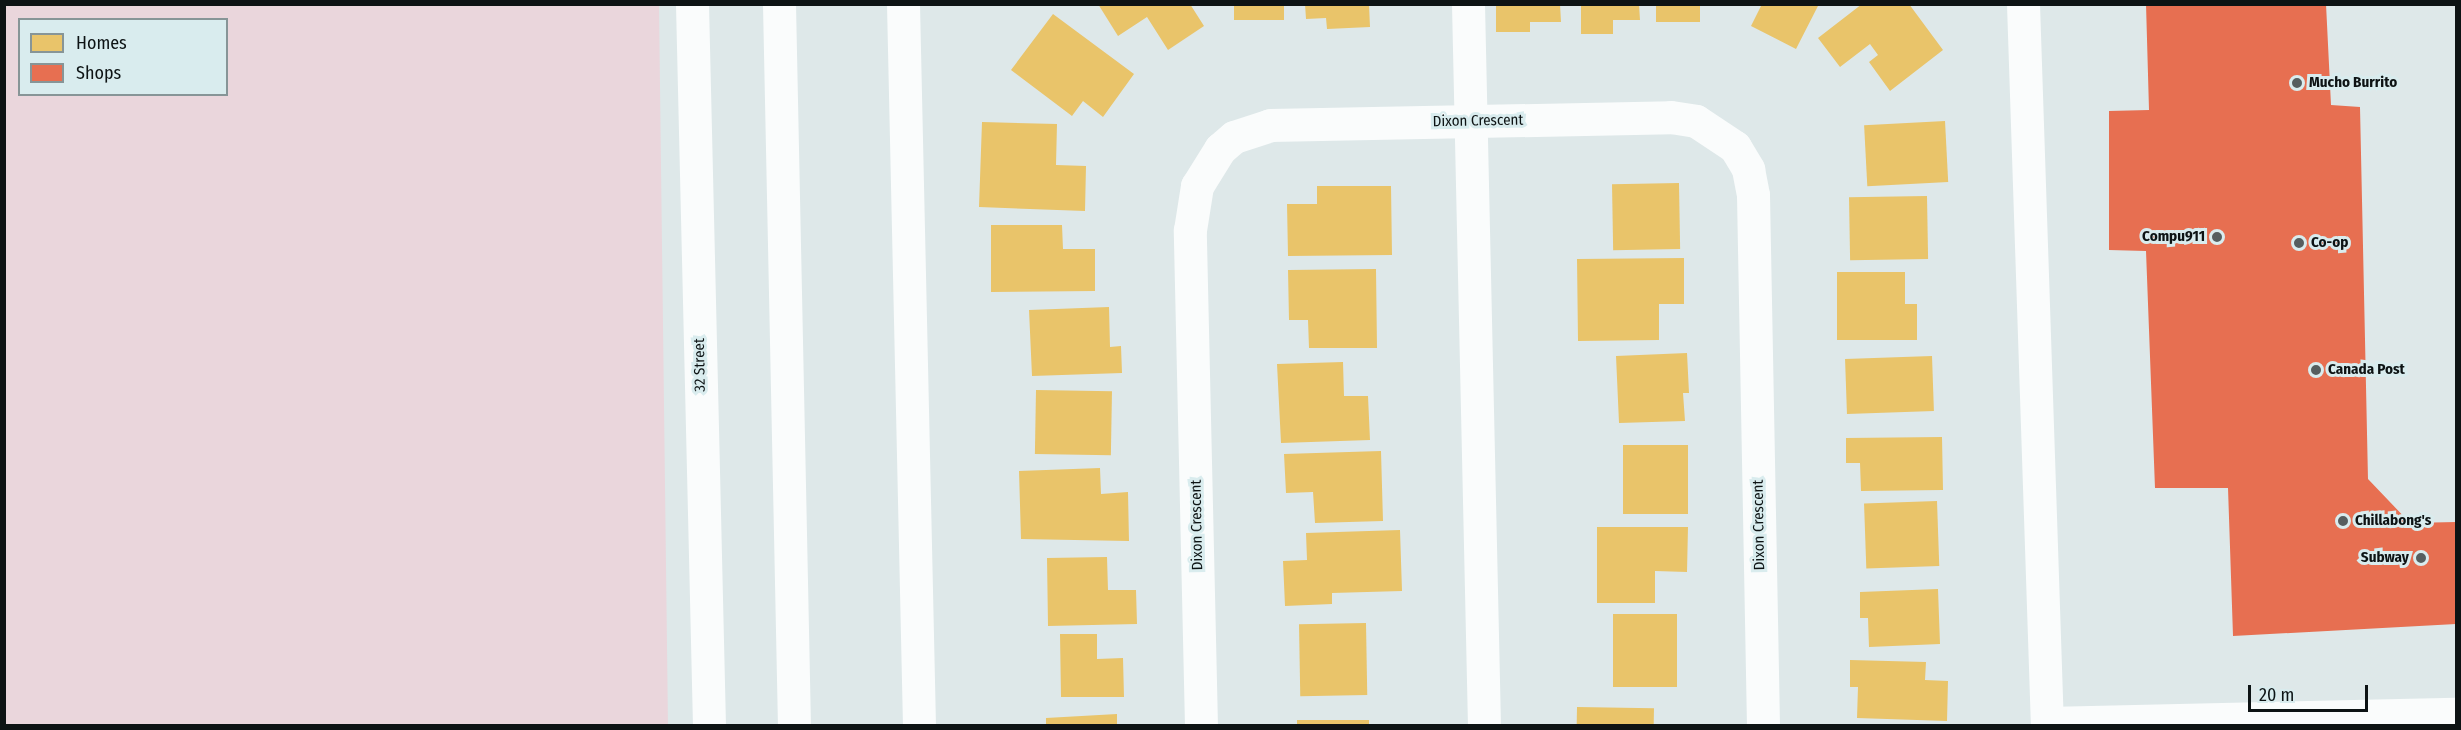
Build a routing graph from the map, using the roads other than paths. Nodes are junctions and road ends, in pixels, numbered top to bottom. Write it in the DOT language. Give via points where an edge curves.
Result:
graph roads {
  1 [pos="692,4"];
  2 [pos="779,4"];
  3 [pos="903,4"];
  4 [pos="1468,4"];
  5 [pos="2023,4"];
  6 [pos="1469,121"];
  7 [pos="2457,714"];
  8 [pos="2047,724"];
  9 [pos="709,726"];
  10 [pos="794,726"];
  11 [pos="919,726"];
  12 [pos="1201,726"];
  13 [pos="1484,726"];
  14 [pos="1763,726"];
  1 -- 9 [label="street, 32 Street"];
  2 -- 10 [label="street"];
  3 -- 11 [label="street"];
  4 -- 6 [label="street"];
  5 -- 8 [label="street"];
  6 -- 12 [label="street, Dixon Crescent" via="1270,125 1253,129 1220,149 1197,186 1190,230"];
  6 -- 13 [label="street"];
  6 -- 14 [label="street, Dixon Crescent" via="1671,117 1696,121 1718,132 1735,147 1748,169 1753,195"];
  7 -- 8 [label="street"];
}
